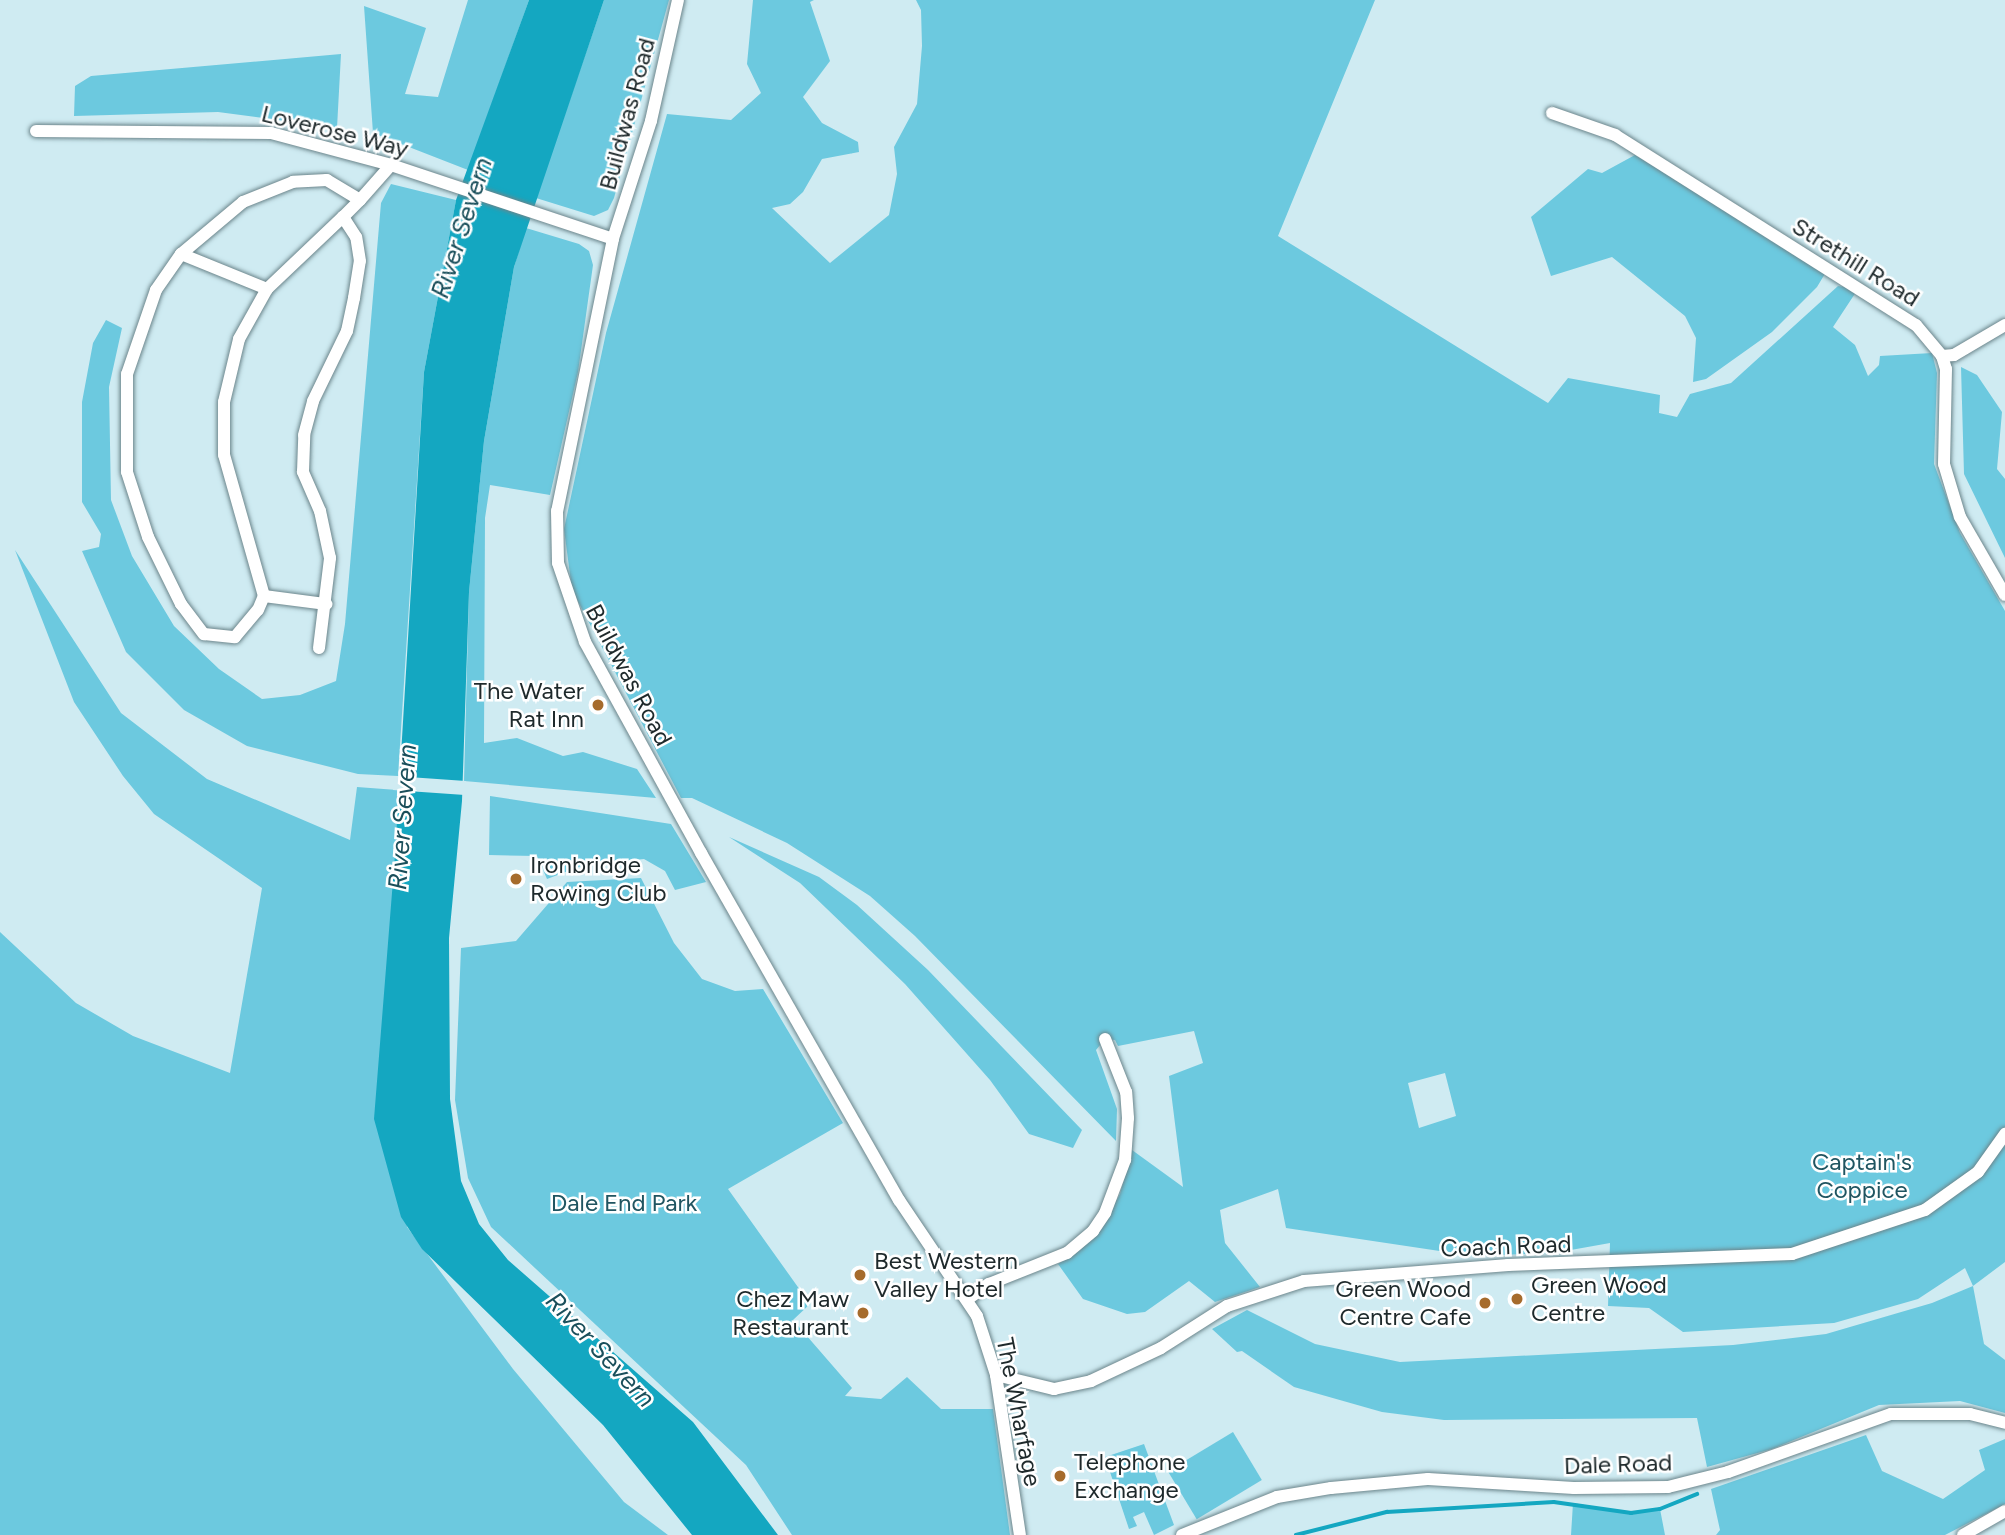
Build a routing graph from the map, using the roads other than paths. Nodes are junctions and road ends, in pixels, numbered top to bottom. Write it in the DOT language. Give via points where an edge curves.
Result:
graph roads {
  1 [pos="678,0"];
  2 [pos="1552,113"];
  3 [pos="36,131"];
  4 [pos="391,164"];
  5 [pos="360,200"];
  6 [pos="343,217"];
  7 [pos="613,239"];
  8 [pos="181,254"];
  9 [pos="267,289"];
  10 [pos="2005,326"];
  11 [pos="1942,356"];
  12 [pos="264,596"];
  13 [pos="2005,596"];
  14 [pos="326,604"];
  15 [pos="319,648"];
  16 [pos="1103,1048"];
  17 [pos="2005,1134"];
  18 [pos="968,1299"];
  19 [pos="996,1375"];
  20 [pos="2005,1423"];
  21 [pos="2005,1511"];
  22 [pos="1020,1535"];
  23 [pos="1182,1535"];
  24 [pos="1963,1535"];
  1 -- 7 [label="street, Buildwas Road" via="651,121"];
  2 -- 11 [label="street, Strethill Road" via="1615,135 1901,312"];
  3 -- 4 [label="street, Loverose Way" via="271,133"];
  4 -- 5 [label="street"];
  4 -- 7 [label="street, Loverose Way"];
  5 -- 6 [label="street"];
  5 -- 8 [label="street" via="327,180 293,182 243,202"];
  6 -- 9 [label="street"];
  6 -- 14 [label="street" via="355,237 360,261 354,298 347,331 313,401 304,435 303,472 320,511 330,558"];
  7 -- 18 [label="street, Buildwas Road" via="557,511 558,563 566,597 585,642 781,995 899,1200"];
  8 -- 9 [label="street"];
  8 -- 12 [label="street" via="156,290 127,374 127,472 148,537 181,604 204,634 235,637"];
  9 -- 12 [label="street" via="239,340 223,402 223,455"];
  10 -- 11 [label="street" via="1954,355"];
  11 -- 13 [label="street" via="1948,483 1959,517"];
  12 -- 14 [label="street"];
  14 -- 15 [label="street"];
  16 -- 18 [label="street" via="1126,1092 1128,1118 1125,1160 1105,1213 1093,1231 1067,1253 989,1284"];
  17 -- 19 [label="street, Coach Road" via="1978,1172 1924,1210 1792,1254 1508,1265 1304,1281 1227,1306 1161,1348 1091,1381 1054,1389"];
  18 -- 19 [label="street, The Wharfage"];
  19 -- 22 [label="street, The Wharfage"];
  20 -- 23 [label="street, Dale Road" via="1970,1414 1891,1414 1740,1468 1668,1488 1574,1488 1428,1479 1305,1492 1241,1509"];
  21 -- 24 [label="street"];
}
